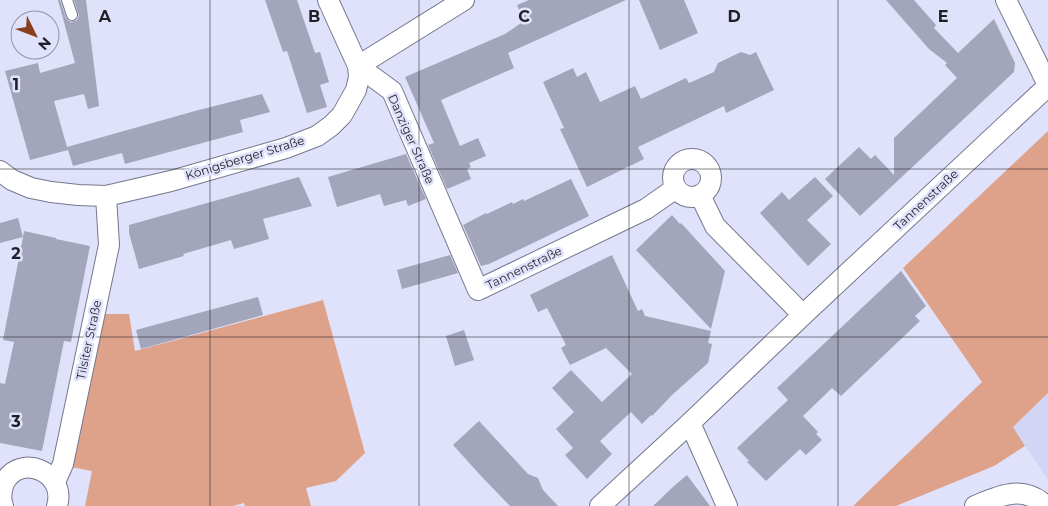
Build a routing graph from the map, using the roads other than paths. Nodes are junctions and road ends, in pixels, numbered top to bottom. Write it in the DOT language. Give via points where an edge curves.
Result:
graph roads {
  1 [pos="67,0"];
  2 [pos="328,0"];
  3 [pos="464,0"];
  4 [pos="1006,0"];
  5 [pos="72,15"];
  6 [pos="358,66"];
  7 [pos="1048,85"];
  8 [pos="0,171"];
  9 [pos="676,188"];
  10 [pos="700,195"];
  11 [pos="106,196"];
  12 [pos="478,290"];
  13 [pos="804,315"];
  14 [pos="690,423"];
  15 [pos="55,482"];
  16 [pos="1,495"];
  17 [pos="57,506"];
  18 [pos="600,506"];
  19 [pos="728,506"];
  20 [pos="975,506"];
  21 [pos="1046,506"];
  1 -- 5 [label="lane"];
  2 -- 6 [label="street, Danziger Straße"];
  3 -- 6 [label="street"];
  4 -- 7 [label="street"];
  6 -- 11 [label="street, Königsberger Straße" via="356,90 342,115 317,136 171,181"];
  6 -- 12 [label="street, Danziger Straße" via="392,91"];
  7 -- 13 [label="street, Tannenstraße"];
  8 -- 11 [label="street, Königsberger Straße" via="31,188"];
  9 -- 10 [label="street" via="687,196"];
  9 -- 10 [label="street" via="673,174 676,167 682,162 697,160 708,169 710,177 710,184"];
  9 -- 12 [label="street, Tannenstraße" via="646,209"];
  10 -- 13 [label="street" via="715,226"];
  11 -- 15 [label="street, Tilsiter Straße" via="109,245 63,464"];
  13 -- 14 [label="street, Tannenstraße"];
  14 -- 18 [label="street, Tannenstraße"];
  14 -- 19 [label="street"];
  15 -- 16 [label="street" via="37,469 26,468 6,479"];
  15 -- 17 [label="street, Tilsiter Straße" via="59,493"];
  20 -- 21 [label="street" via="996,497 1022,493"];
}
